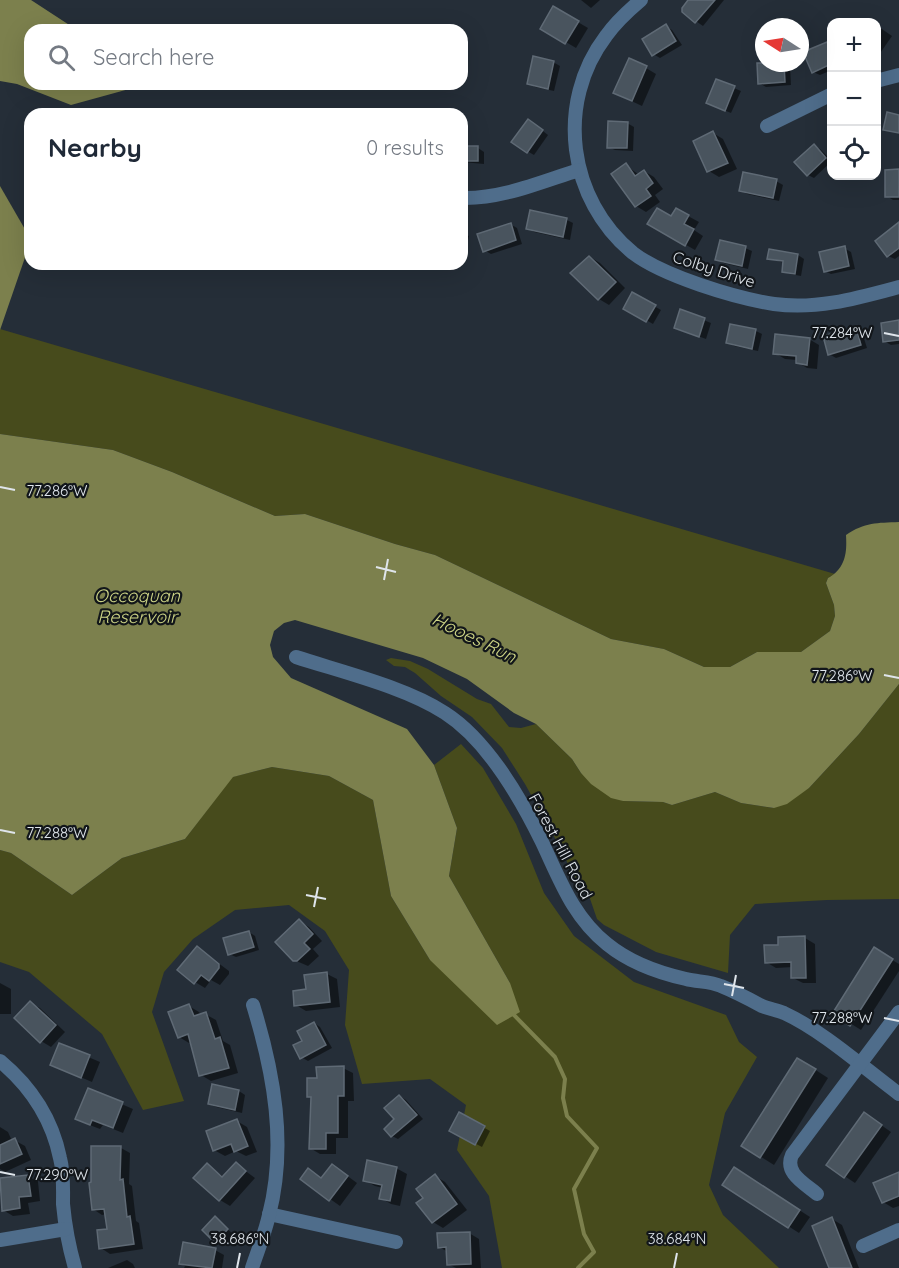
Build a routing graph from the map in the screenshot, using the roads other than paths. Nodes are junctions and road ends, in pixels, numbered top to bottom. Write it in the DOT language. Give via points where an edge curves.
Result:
graph roads {
  1 [pos="641,0"];
  2 [pos="899,75"];
  3 [pos="881,80"];
  4 [pos="827,96"];
  5 [pos="768,126"];
  6 [pos="579,170"];
  7 [pos="468,197"];
  8 [pos="899,286"];
  9 [pos="296,657"];
  10 [pos="253,1005"];
  11 [pos="899,1012"];
  12 [pos="0,1061"];
  13 [pos="859,1065"];
  14 [pos="899,1094"];
  15 [pos="817,1194"];
  16 [pos="269,1214"];
  17 [pos="66,1229"];
  18 [pos="899,1230"];
  19 [pos="0,1240"];
  20 [pos="396,1242"];
  21 [pos="863,1246"];
  22 [pos="75,1268"];
  23 [pos="252,1268"];
  1 -- 6 [label="street, Colby Drive" via="606,35 586,70 575,108"];
  2 -- 3 [label="street"];
  4 -- 5 [label="street"];
  6 -- 7 [label="street" via="510,192"];
  6 -- 8 [label="street, Colby Drive" via="595,208 618,238 633,253 670,274 750,299 801,306 846,301"];
  9 -- 13 [label="street, Forest Hill Road" via="421,700 463,727 493,761 520,802 576,911 608,945 659,971 717,984 784,1013"];
  10 -- 16 [label="street" via="273,1079 276,1113 277,1155"];
  11 -- 13 [label="street"];
  12 -- 17 [label="street" via="33,1096 54,1136 63,1180"];
  13 -- 14 [label="street, Forest Hill Road"];
  13 -- 15 [label="street" via="789,1161 792,1173"];
  16 -- 20 [label="street"];
  16 -- 23 [label="street"];
  17 -- 19 [label="street"];
  17 -- 22 [label="street"];
  18 -- 21 [label="street"];
}
